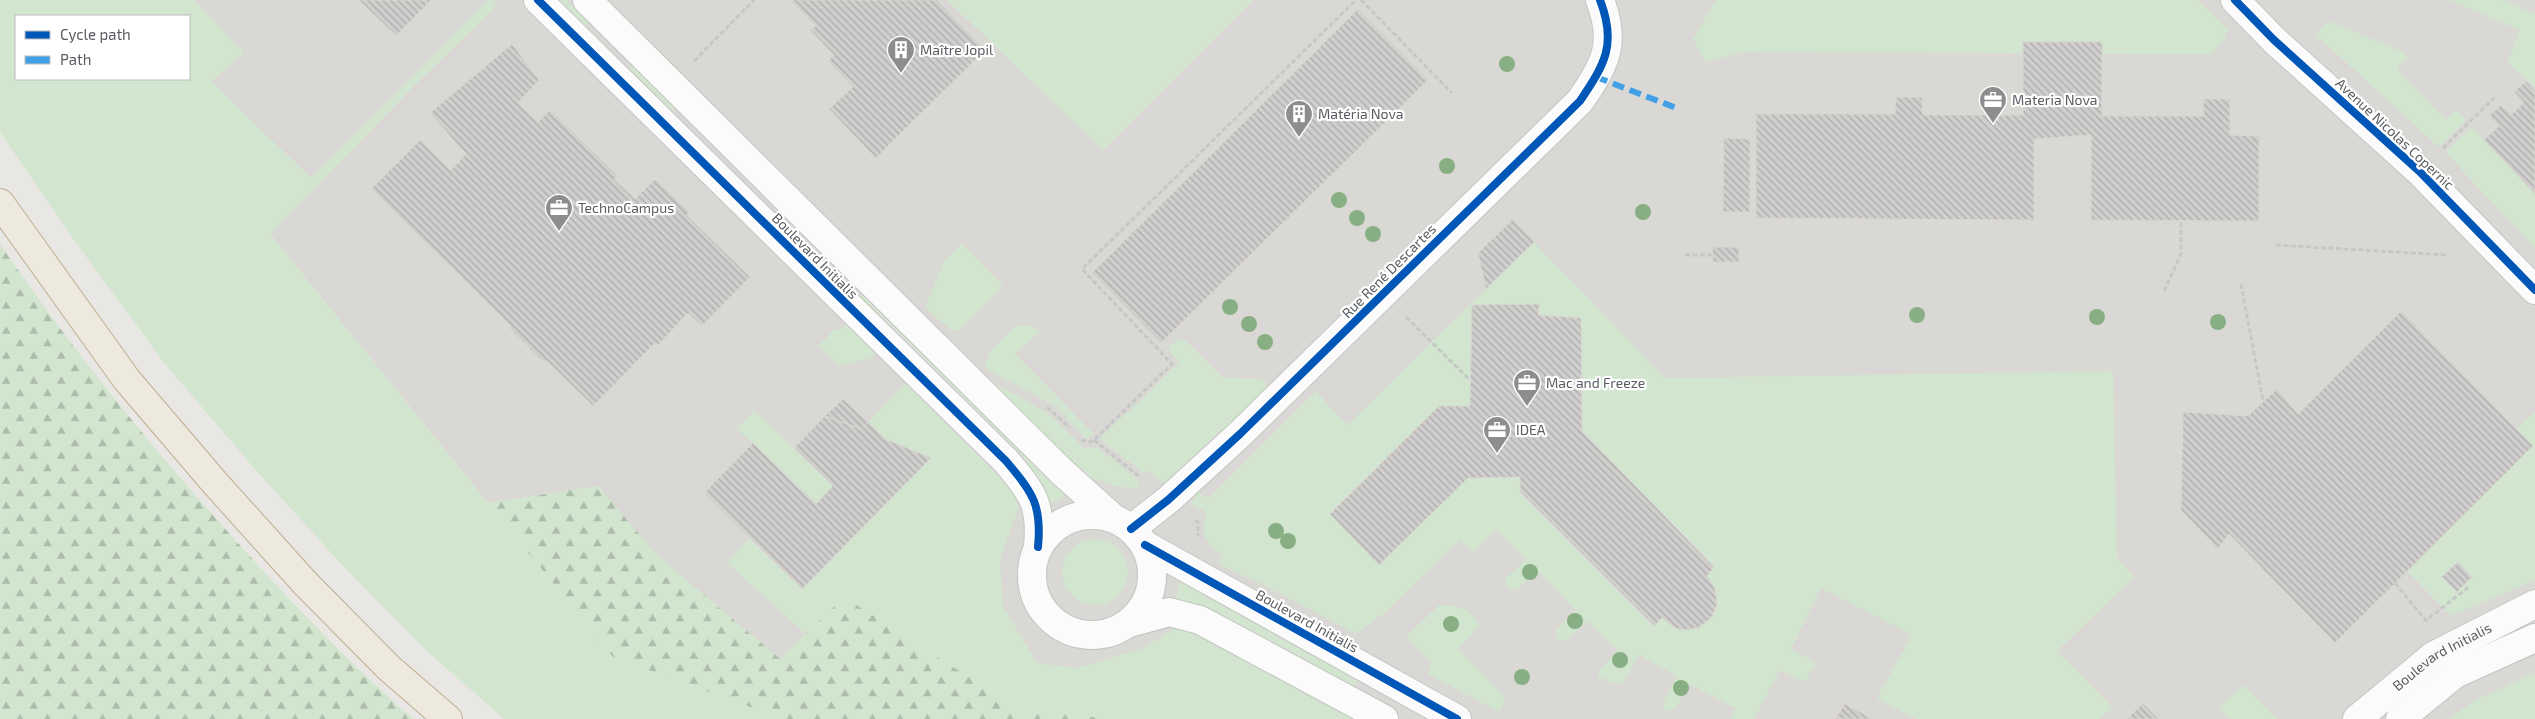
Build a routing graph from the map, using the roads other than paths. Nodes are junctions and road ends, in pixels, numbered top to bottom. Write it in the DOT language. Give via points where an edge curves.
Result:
graph roads {
  1 [pos="538,0"];
  2 [pos="587,0"];
  3 [pos="1600,0"];
  4 [pos="2235,0"];
  5 [pos="0,204"];
  6 [pos="2535,290"];
  7 [pos="1130,531"];
  8 [pos="1038,547"];
  9 [pos="2535,604"];
  10 [pos="1129,623"];
  11 [pos="2535,638"];
  12 [pos="448,719"];
  13 [pos="1384,719"];
  14 [pos="1457,719"];
  15 [pos="2357,719"];
  16 [pos="2400,719"];
  1 -- 8 [label="street, Boulevard Initialis" via="1006,461 1026,484 1038,508"];
  2 -- 7 [label="street, Boulevard Initialis" via="1054,465"];
  3 -- 7 [label="street, Rue René Descartes" via="1608,21 1607,50 1596,77 1580,100 1384,295 1168,500"];
  4 -- 6 [label="street, Avenue Nicolas Copernic" via="2274,40 2419,171"];
  5 -- 12 [label="highway" via="127,380 215,483 305,583 389,668"];
  7 -- 8 [label="street, Boulevard Initialis" via="1096,514 1079,515 1055,527"];
  7 -- 10 [label="street, Boulevard Initialis" via="1151,561 1153,578 1141,611"];
  7 -- 14 [label="street, Boulevard Initialis"];
  8 -- 10 [label="street, Boulevard Initialis" via="1031,567 1032,587 1040,606 1053,622 1071,632 1091,635 1111,632"];
  9 -- 15 [label="street, Boulevard Initialis" via="2433,656"];
  10 -- 13 [label="street, Boulevard Initialis" via="1169,612 1200,620"];
  11 -- 16 [label="street, Boulevard Initialis" via="2455,674"];
}
